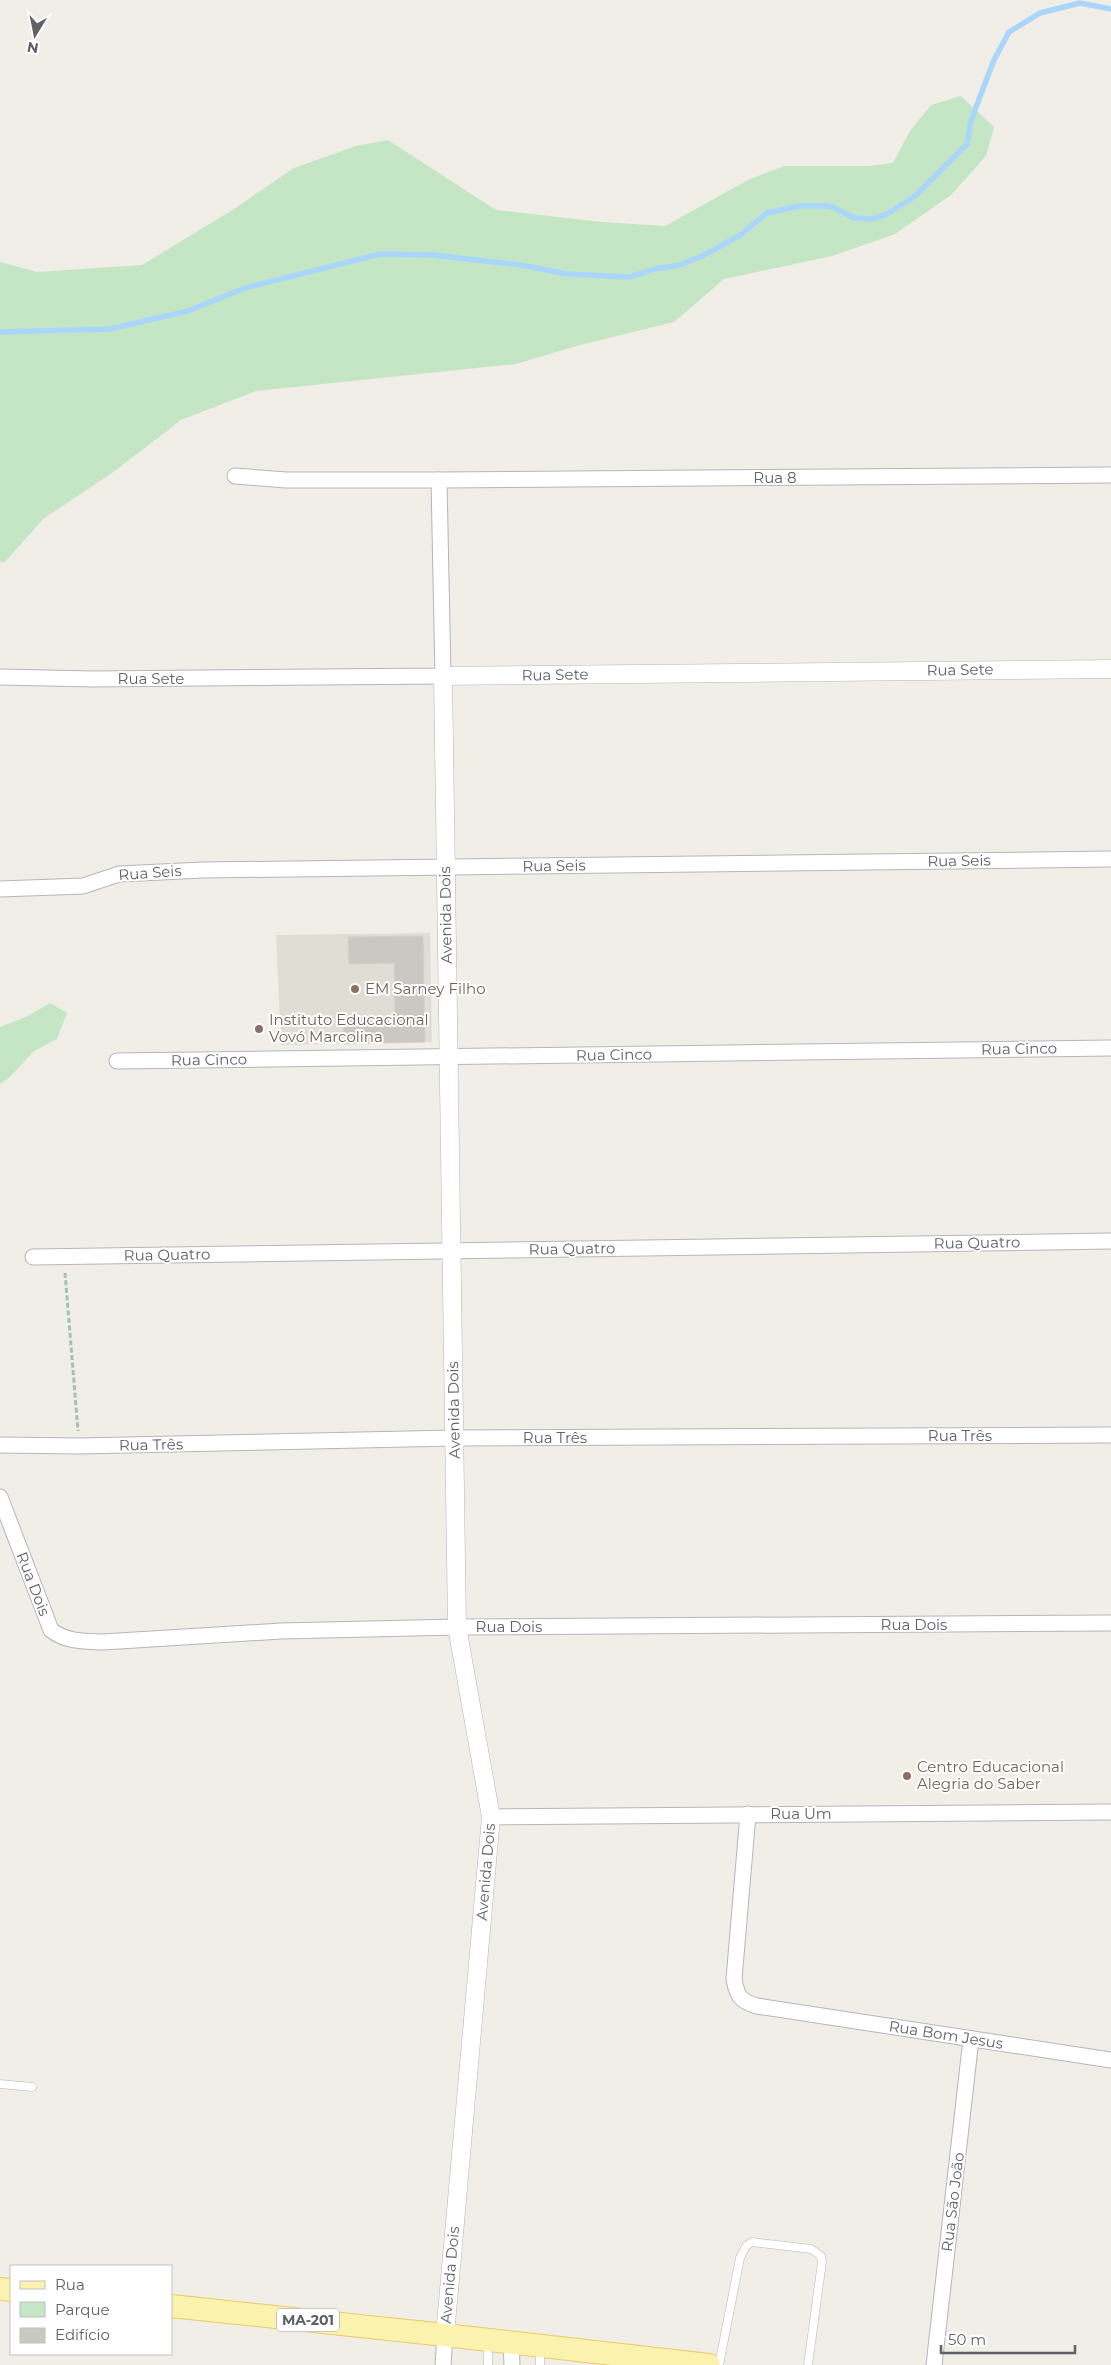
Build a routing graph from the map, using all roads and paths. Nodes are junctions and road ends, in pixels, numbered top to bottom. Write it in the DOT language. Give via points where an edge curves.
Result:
graph roads {
  1 [pos="1111,475"];
  2 [pos="235,476"];
  3 [pos="439,480"];
  4 [pos="1111,669"];
  5 [pos="443,676"];
  6 [pos="0,677"];
  7 [pos="1111,859"];
  8 [pos="446,868"];
  9 [pos="0,889"];
  10 [pos="1111,1048"];
  11 [pos="448,1057"];
  12 [pos="117,1061"];
  13 [pos="1111,1240"];
  14 [pos="452,1251"];
  15 [pos="33,1257"];
  16 [pos="64,1257"];
  17 [pos="1111,1435"];
  18 [pos="454,1438"];
  19 [pos="0,1445"];
  20 [pos="79,1446"];
  21 [pos="0,1497"];
  22 [pos="1111,1623"];
  23 [pos="458,1627"];
  24 [pos="1111,1812"];
  25 [pos="748,1814"];
  26 [pos="491,1817"];
  27 [pos="971,2039"];
  28 [pos="1111,2060"];
  29 [pos="0,2084"];
  30 [pos="32,2087"];
  31 [pos="172,2306"];
  32 [pos="445,2334"];
  33 [pos="488,2340"];
  34 [pos="511,2342"];
  35 [pos="540,2355"];
  36 [pos="443,2365"];
  37 [pos="488,2365"];
  38 [pos="512,2365"];
  39 [pos="704,2365"];
  40 [pos="709,2365"];
  41 [pos="719,2365"];
  42 [pos="808,2365"];
  43 [pos="934,2365"];
  1 -- 3 [label="street, Rua 8"];
  2 -- 3 [label="street, Rua 8" via="267,480"];
  3 -- 5 [label="street, Avenida Dois"];
  4 -- 5 [label="street, Rua Sete"];
  5 -- 6 [label="street, Rua Sete"];
  5 -- 8 [label="street, Avenida Dois"];
  7 -- 8 [label="street, Rua Seis"];
  8 -- 9 [label="street, Rua Seis" via="136,872 83,886"];
  8 -- 11 [label="street, Avenida Dois"];
  10 -- 11 [label="street, Rua Cinco"];
  11 -- 12 [label="street, Rua Cinco"];
  11 -- 14 [label="street, Avenida Dois"];
  13 -- 14 [label="street, Rua Quatro"];
  14 -- 16 [label="street, Rua Quatro"];
  14 -- 18 [label="street, Avenida Dois"];
  15 -- 16 [label="street, Rua Quatro"];
  16 -- 20 [label="path"];
  17 -- 18 [label="street, Rua Três"];
  18 -- 20 [label="street, Rua Três"];
  18 -- 23 [label="street, Avenida Dois"];
  19 -- 20 [label="street, Rua Três"];
  21 -- 23 [label="street, Rua Dois" via="51,1630 67,1638 103,1642 281,1631"];
  22 -- 23 [label="street, Rua Dois"];
  23 -- 26 [label="street, Avenida Dois"];
  24 -- 25 [label="street, Rua Um"];
  25 -- 26 [label="street, Rua Um"];
  25 -- 27 [label="street, Rua Bom Jesus" via="734,1979 737,1995 744,2002 781,2009"];
  26 -- 32 [label="street, Avenida Dois"];
  27 -- 28 [label="street, Rua Bom Jesus"];
  27 -- 43 [label="street, Rua São João"];
  29 -- 30 [label="lane"];
  31 -- 32 [label="main road, MA-201"];
  32 -- 33 [label="main road, MA-201"];
  32 -- 36 [label="street"];
  33 -- 34 [label="main road, MA-201"];
  33 -- 37 [label="lane"];
  34 -- 35 [label="main road, MA-201"];
  34 -- 38 [label="street"];
  35 -- 39 [label="main road, MA-201"];
  39 -- 40 [label="main road, MA-201"];
  41 -- 42 [label="lane" via="740,2258 752,2242 811,2249 821,2256"];
}
